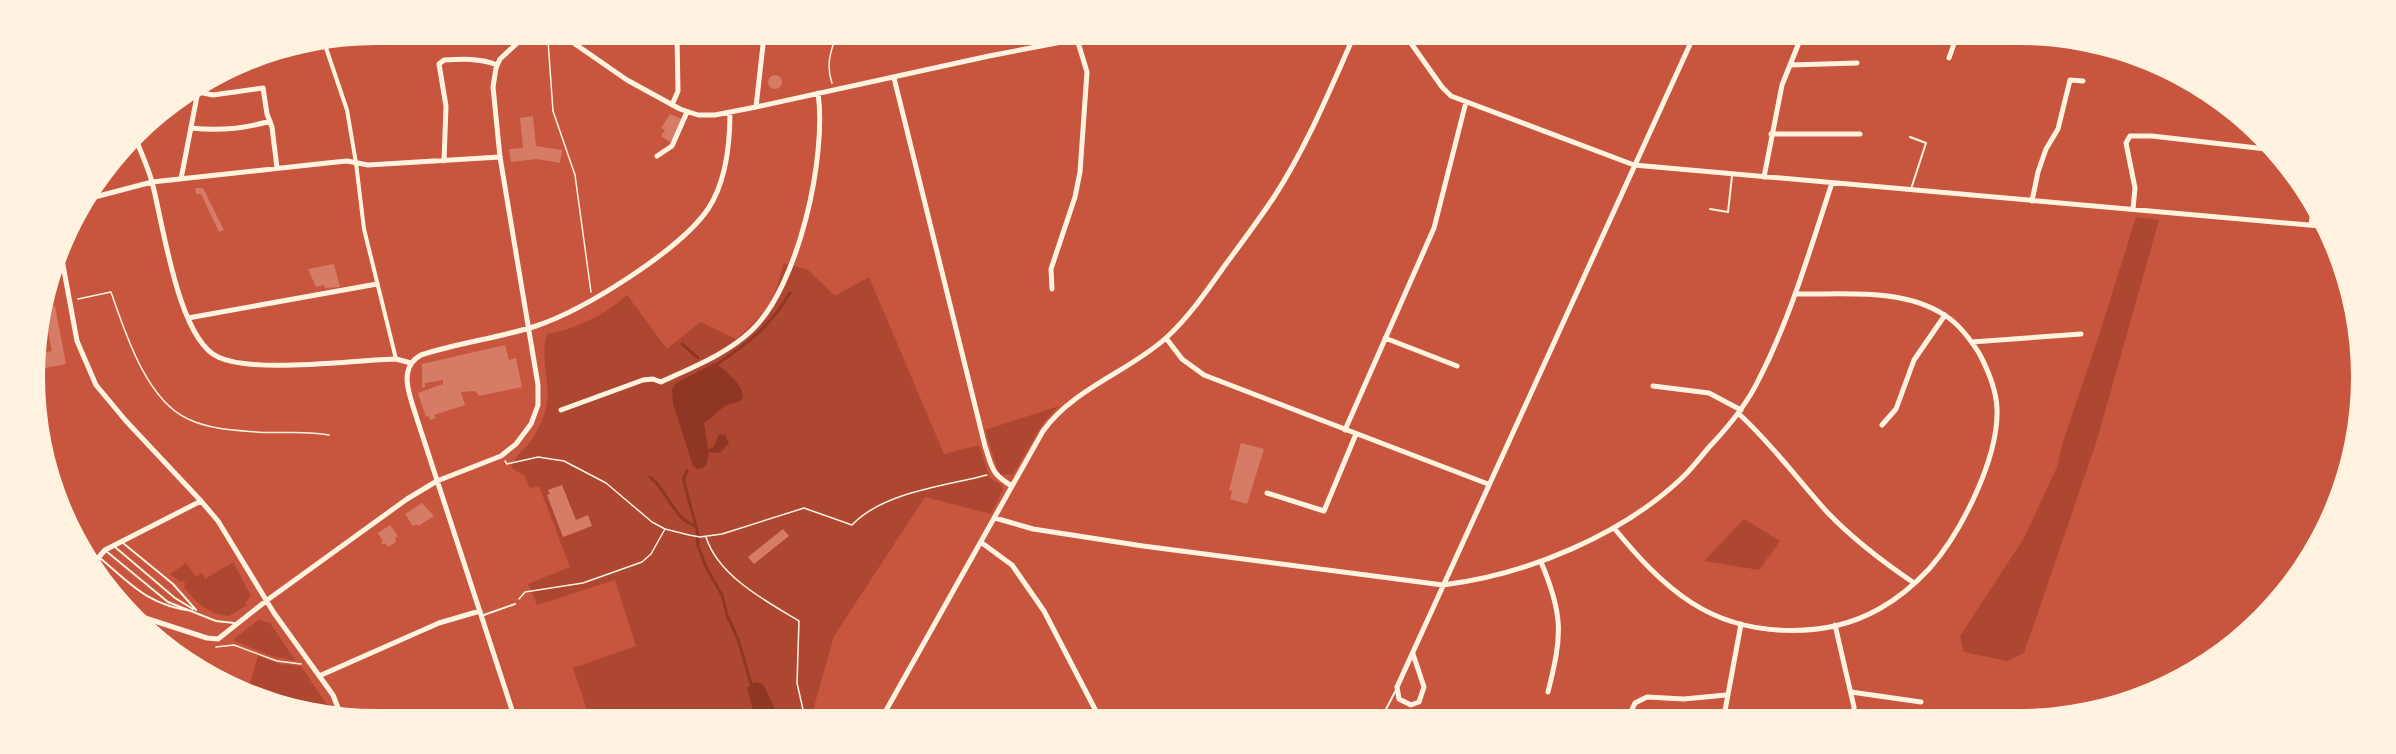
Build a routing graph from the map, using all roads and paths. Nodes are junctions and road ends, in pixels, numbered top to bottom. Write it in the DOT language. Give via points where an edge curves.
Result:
graph roads {
  1 [pos="516,45"];
  2 [pos="548,45"];
  3 [pos="576,45"];
  4 [pos="677,45"];
  5 [pos="763,45"];
  6 [pos="833,45"];
  7 [pos="1046,45"];
  8 [pos="1079,45"];
  9 [pos="1350,45"];
  10 [pos="1412,45"];
  11 [pos="1690,45"];
  12 [pos="1798,45"];
  13 [pos="1954,45"];
  14 [pos="327,49"];
  15 [pos="1949,58"];
  16 [pos="1857,63"];
  17 [pos="497,65"];
  18 [pos="1790,65"];
  19 [pos="894,78"];
  20 [pos="2083,81"];
  21 [pos="834,90"];
  22 [pos="205,93"];
  23 [pos="818,93"];
  24 [pos="197,99"];
  25 [pos="1466,102"];
  26 [pos="672,105"];
  27 [pos="756,107"];
  28 [pos="687,112"];
  29 [pos="730,112"];
  30 [pos="270,121"];
  31 [pos="191,128"];
  32 [pos="1771,134"];
  33 [pos="1860,134"];
  34 [pos="1910,137"];
  35 [pos="139,146"];
  36 [pos="2259,147"];
  37 [pos="657,156"];
  38 [pos="500,157"];
  39 [pos="444,161"];
  40 [pos="356,163"];
  41 [pos="1634,165"];
  42 [pos="278,168"];
  43 [pos="1732,175"];
  44 [pos="1764,177"];
  45 [pos="181,179"];
  46 [pos="152,182"];
  47 [pos="1832,183"];
  48 [pos="1911,189"];
  49 [pos="99,196"];
  50 [pos="2032,201"];
  51 [pos="1710,209"];
  52 [pos="2133,209"];
  53 [pos="2312,220"];
  54 [pos="2311,225"];
  55 [pos="2315,225"];
  56 [pos="63,269"];
  57 [pos="376,284"];
  58 [pos="1052,290"];
  59 [pos="1795,294"];
  60 [pos="592,299"];
  61 [pos="69,301"];
  62 [pos="1944,315"];
  63 [pos="188,318"];
  64 [pos="528,328"];
  65 [pos="2081,334"];
  66 [pos="1166,338"];
  67 [pos="1385,338"];
  68 [pos="1972,342"];
  69 [pos="396,359"];
  70 [pos="411,363"];
  71 [pos="1457,366"];
  72 [pos="1653,386"];
  73 [pos="561,410"];
  74 [pos="1740,412"];
  75 [pos="1882,424"];
  76 [pos="1345,430"];
  77 [pos="1356,434"];
  78 [pos="329,435"];
  79 [pos="507,464"];
  80 [pos="994,473"];
  81 [pos="437,481"];
  82 [pos="1488,484"];
  83 [pos="1012,486"];
  84 [pos="1267,493"];
  85 [pos="201,501"];
  86 [pos="995,518"];
  87 [pos="1614,528"];
  88 [pos="665,529"];
  89 [pos="706,536"];
  90 [pos="121,541"];
  91 [pos="982,543"];
  92 [pos="112,545"];
  93 [pos="105,550"];
  94 [pos="99,557"];
  95 [pos="1541,562"];
  96 [pos="1914,582"];
  97 [pos="1443,585"];
  98 [pos="266,601"];
  99 [pos="515,604"];
  100 [pos="197,612"];
  101 [pos="480,613"];
  102 [pos="150,619"];
  103 [pos="237,623"];
  104 [pos="1741,624"];
  105 [pos="1835,625"];
  106 [pos="210,646"];
  107 [pos="1413,654"];
  108 [pos="307,659"];
  109 [pos="319,676"];
  110 [pos="1397,687"];
  111 [pos="1548,692"];
  112 [pos="1851,692"];
  113 [pos="1726,695"];
  114 [pos="1920,702"];
  115 [pos="337,706"];
  116 [pos="512,709"];
  117 [pos="803,709"];
  118 [pos="887,709"];
  119 [pos="1095,709"];
  120 [pos="1386,709"];
  121 [pos="1632,709"];
  122 [pos="1725,709"];
  123 [pos="1853,709"];
  1 -- 17 [label="street"];
  2 -- 60 [label="path" via="554,111 575,175"];
  3 -- 26 [label="street"];
  4 -- 26 [label="street" via="678,91"];
  5 -- 27 [label="street"];
  6 -- 21 [label="path" via="829,73"];
  7 -- 19 [label="street"];
  8 -- 58 [label="street" via="1087,72 1080,172 1051,269"];
  9 -- 66 [label="street" via="1274,196 1196,305"];
  10 -- 25 [label="street" via="1442,87"];
  11 -- 41 [label="street"];
  12 -- 18 [label="street"];
  13 -- 15 [label="street"];
  14 -- 40 [label="street" via="347,110"];
  16 -- 18 [label="street"];
  17 -- 38 [label="street" via="493,87"];
  17 -- 39 [label="street" via="470,59 444,60 440,64 446,106"];
  18 -- 32 [label="street"];
  19 -- 21 [label="street"];
  19 -- 80 [label="street"];
  20 -- 50 [label="street" via="2070,80 2058,129 2046,149"];
  21 -- 23 [label="street"];
  22 -- 30 [label="street" via="263,88"];
  23 -- 27 [label="street"];
  23 -- 73 [label="street" via="821,123 807,207 788,276 757,324 723,352 661,382 643,380"];
  24 -- 31 [label="street"];
  25 -- 41 [label="street"];
  25 -- 67 [label="street" via="1434,228"];
  26 -- 28 [label="street"];
  27 -- 29 [label="street"];
  28 -- 29 [label="street"];
  28 -- 37 [label="street" via="672,146"];
  29 -- 60 [label="street" via="723,175 708,208 654,260"];
  30 -- 31 [label="street" via="248,127"];
  30 -- 42 [label="street"];
  31 -- 45 [label="street"];
  32 -- 33 [label="street"];
  32 -- 44 [label="street"];
  34 -- 48 [label="lane" via="1926,143"];
  35 -- 46 [label="street"];
  36 -- 52 [label="street" via="2130,136 2126,143 2135,188"];
  38 -- 39 [label="street"];
  38 -- 64 [label="street"];
  39 -- 40 [label="street"];
  40 -- 42 [label="street"];
  40 -- 57 [label="street"];
  41 -- 43 [label="street"];
  41 -- 82 [label="street"];
  42 -- 45 [label="street"];
  43 -- 44 [label="street"];
  43 -- 51 [label="lane" via="1728,212"];
  44 -- 47 [label="street"];
  45 -- 46 [label="street"];
  46 -- 49 [label="street"];
  46 -- 63 [label="street"];
  47 -- 48 [label="street"];
  47 -- 59 [label="street"];
  48 -- 50 [label="street"];
  50 -- 52 [label="street"];
  52 -- 54 [label="street"];
  53 -- 54 [label="street"];
  54 -- 55 [label="street"];
  56 -- 61 [label="street"];
  57 -- 63 [label="street"];
  57 -- 69 [label="street"];
  59 -- 62 [label="street" via="1891,297 1929,306"];
  59 -- 74 [label="street" via="1776,346"];
  60 -- 64 [label="street"];
  61 -- 78 [label="path" via="111,292 149,381 187,419 220,429"];
  61 -- 85 [label="street" via="77,341 96,385"];
  62 -- 68 [label="street"];
  62 -- 75 [label="street" via="1914,360 1896,409"];
  63 -- 69 [label="street" via="201,345 229,361 285,364"];
  64 -- 70 [label="street" via="421,355"];
  64 -- 81 [label="street" via="538,385 538,405 531,424 501,456"];
  65 -- 68 [label="street"];
  66 -- 76 [label="street" via="1182,359 1204,375"];
  66 -- 83 [label="street" via="1051,419"];
  67 -- 71 [label="street"];
  67 -- 76 [label="street"];
  68 -- 96 [label="street" via="1994,390 1992,447 1976,491 1956,529 1929,569"];
  69 -- 70 [label="street"];
  70 -- 81 [label="street" via="407,386"];
  72 -- 74 [label="street" via="1709,393"];
  74 -- 87 [label="street" via="1683,476"];
  74 -- 96 [label="street" via="1829,514 1855,539"];
  76 -- 77 [label="street"];
  77 -- 82 [label="street"];
  77 -- 84 [label="street" via="1324,510"];
  79 -- 88 [label="path" via="538,457 569,463 606,483"];
  80 -- 83 [label="street"];
  80 -- 89 [label="path" via="906,495 871,510 852,525 804,508"];
  81 -- 98 [label="street"];
  81 -- 101 [label="street"];
  82 -- 97 [label="street"];
  83 -- 86 [label="street"];
  85 -- 90 [label="street"];
  85 -- 98 [label="street" via="218,521"];
  86 -- 91 [label="street"];
  86 -- 97 [label="street" via="1022,527 1099,539"];
  87 -- 95 [label="street"];
  87 -- 104 [label="street" via="1641,560 1675,590 1713,614"];
  88 -- 89 [label="path"];
  88 -- 99 [label="path" via="646,560 583,583 525,592"];
  89 -- 117 [label="path" via="712,553 728,571 799,621 797,683"];
  90 -- 92 [label="street"];
  90 -- 100 [label="lane" via="173,584"];
  91 -- 118 [label="street"];
  91 -- 119 [label="street" via="1012,565 1044,610"];
  92 -- 93 [label="street"];
  92 -- 100 [label="lane"];
  93 -- 94 [label="street"];
  93 -- 100 [label="lane" via="159,596"];
  94 -- 100 [label="lane" via="151,600"];
  95 -- 97 [label="street" via="1471,582"];
  95 -- 111 [label="street" via="1555,595 1560,625"];
  96 -- 105 [label="street" via="1880,609"];
  97 -- 107 [label="street"];
  98 -- 103 [label="street"];
  98 -- 108 [label="street"];
  99 -- 101 [label="lane"];
  100 -- 103 [label="lane" via="216,621"];
  101 -- 109 [label="street" via="439,623"];
  101 -- 116 [label="street"];
  102 -- 103 [label="street" via="213,639 223,636"];
  104 -- 105 [label="street" via="1793,631"];
  104 -- 113 [label="street"];
  105 -- 112 [label="street"];
  106 -- 108 [label="path" via="234,645 277,661 300,664"];
  107 -- 110 [label="street"];
  107 -- 110 [label="street" via="1424,687 1421,699 1414,705 1403,703"];
  108 -- 109 [label="street"];
  109 -- 115 [label="street"];
  110 -- 120 [label="lane"];
  112 -- 114 [label="street"];
  112 -- 123 [label="street"];
  113 -- 121 [label="street" via="1647,697"];
  113 -- 122 [label="street"];
}
